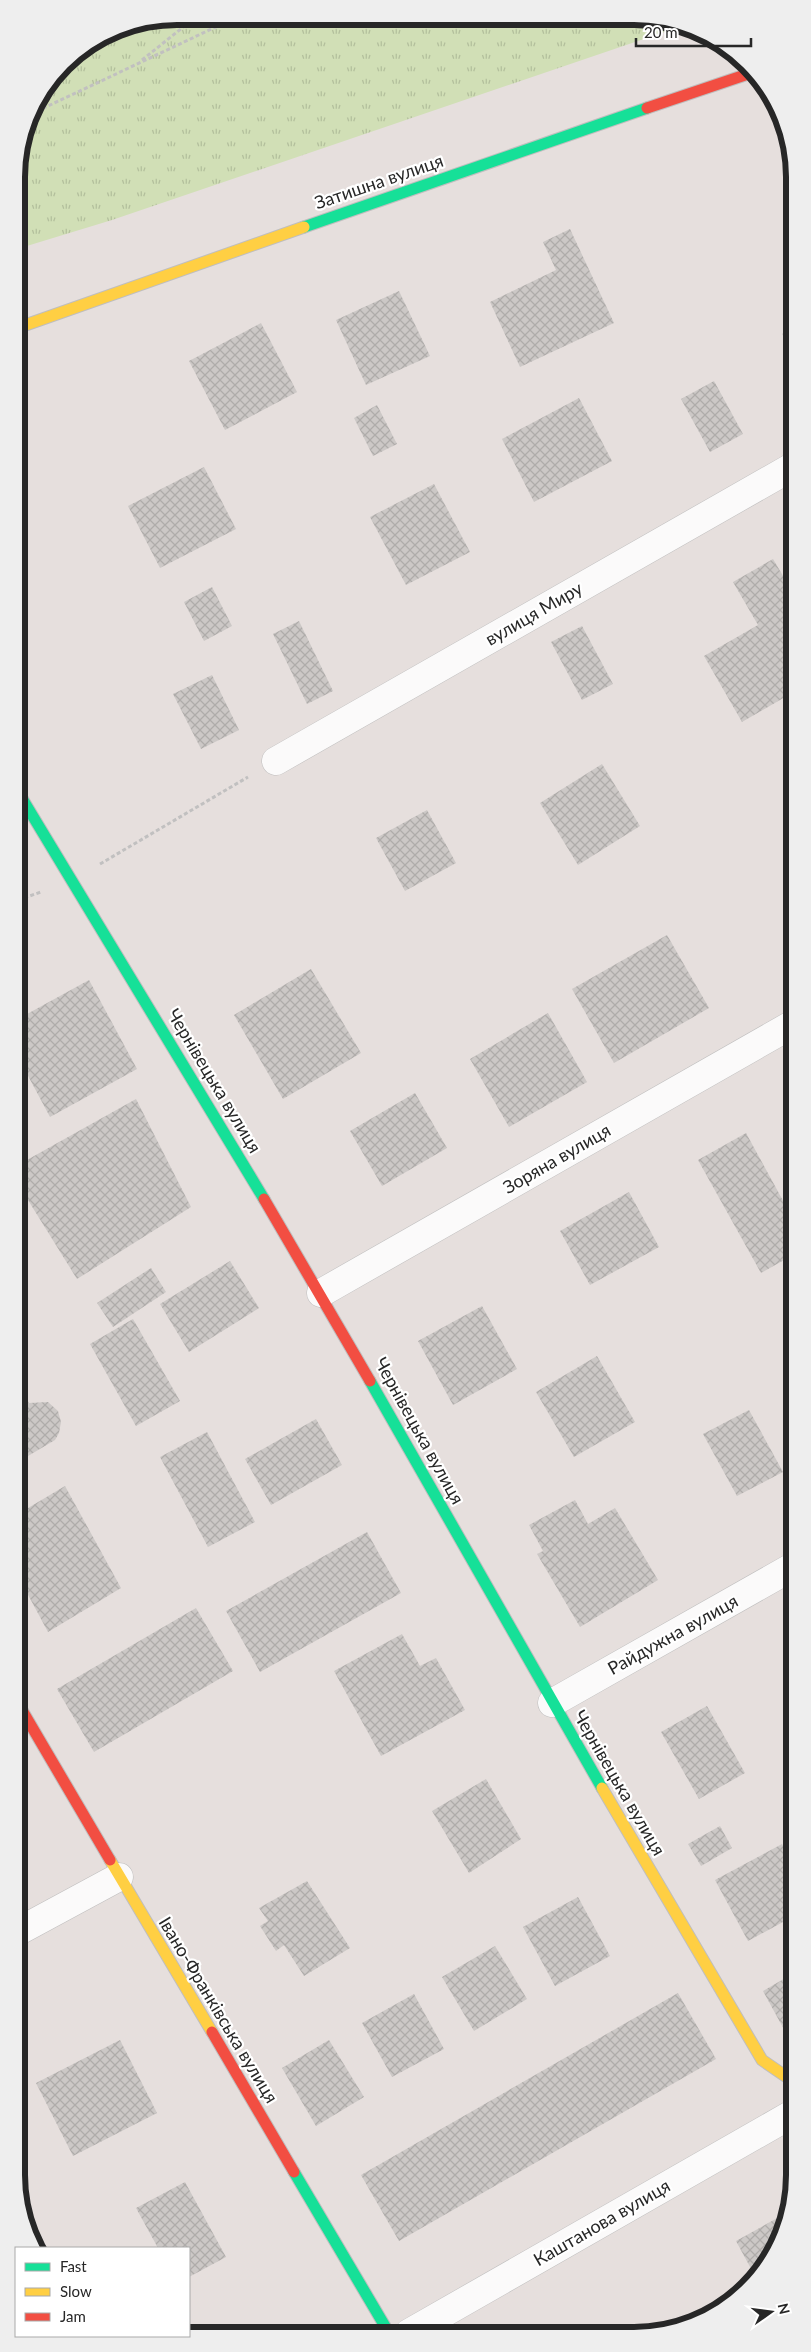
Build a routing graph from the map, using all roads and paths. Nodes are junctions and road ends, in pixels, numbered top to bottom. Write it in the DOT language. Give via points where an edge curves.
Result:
graph roads {
  1 [pos="186,25"];
  2 [pos="220,25"];
  3 [pos="137,64"];
  4 [pos="746,75"];
  5 [pos="41,109"];
  6 [pos="25,325"];
  7 [pos="786,470"];
  8 [pos="276,761"];
  9 [pos="25,802"];
  10 [pos="72,881"];
  11 [pos="786,1028"];
  12 [pos="321,1293"];
  13 [pos="786,1571"];
  14 [pos="552,1703"];
  15 [pos="25,1715"];
  16 [pos="119,1877"];
  17 [pos="25,1928"];
  18 [pos="786,2076"];
  19 [pos="786,2119"];
  20 [pos="385,2327"];
  21 [pos="420,2327"];
  1 -- 3 [label="path"];
  2 -- 3 [label="path"];
  3 -- 5 [label="path"];
  4 -- 6 [label="street, Затишна вулиця"];
  7 -- 8 [label="street, вулиця Миру"];
  8 -- 10 [label="path"];
  9 -- 10 [label="street, Чернівецька вулиця"];
  10 -- 12 [label="street, Чернівецька вулиця"];
  11 -- 12 [label="street, Зоряна вулиця"];
  12 -- 14 [label="street, Чернівецька вулиця"];
  13 -- 14 [label="street, Райдужна вулиця"];
  14 -- 18 [label="street, Чернівецька вулиця" via="762,2060"];
  15 -- 16 [label="street, Івано-Франківська вулиця"];
  16 -- 17 [label="street"];
  16 -- 20 [label="street, Івано-Франківська вулиця"];
  19 -- 21 [label="street, Каштанова вулиця"];
}
